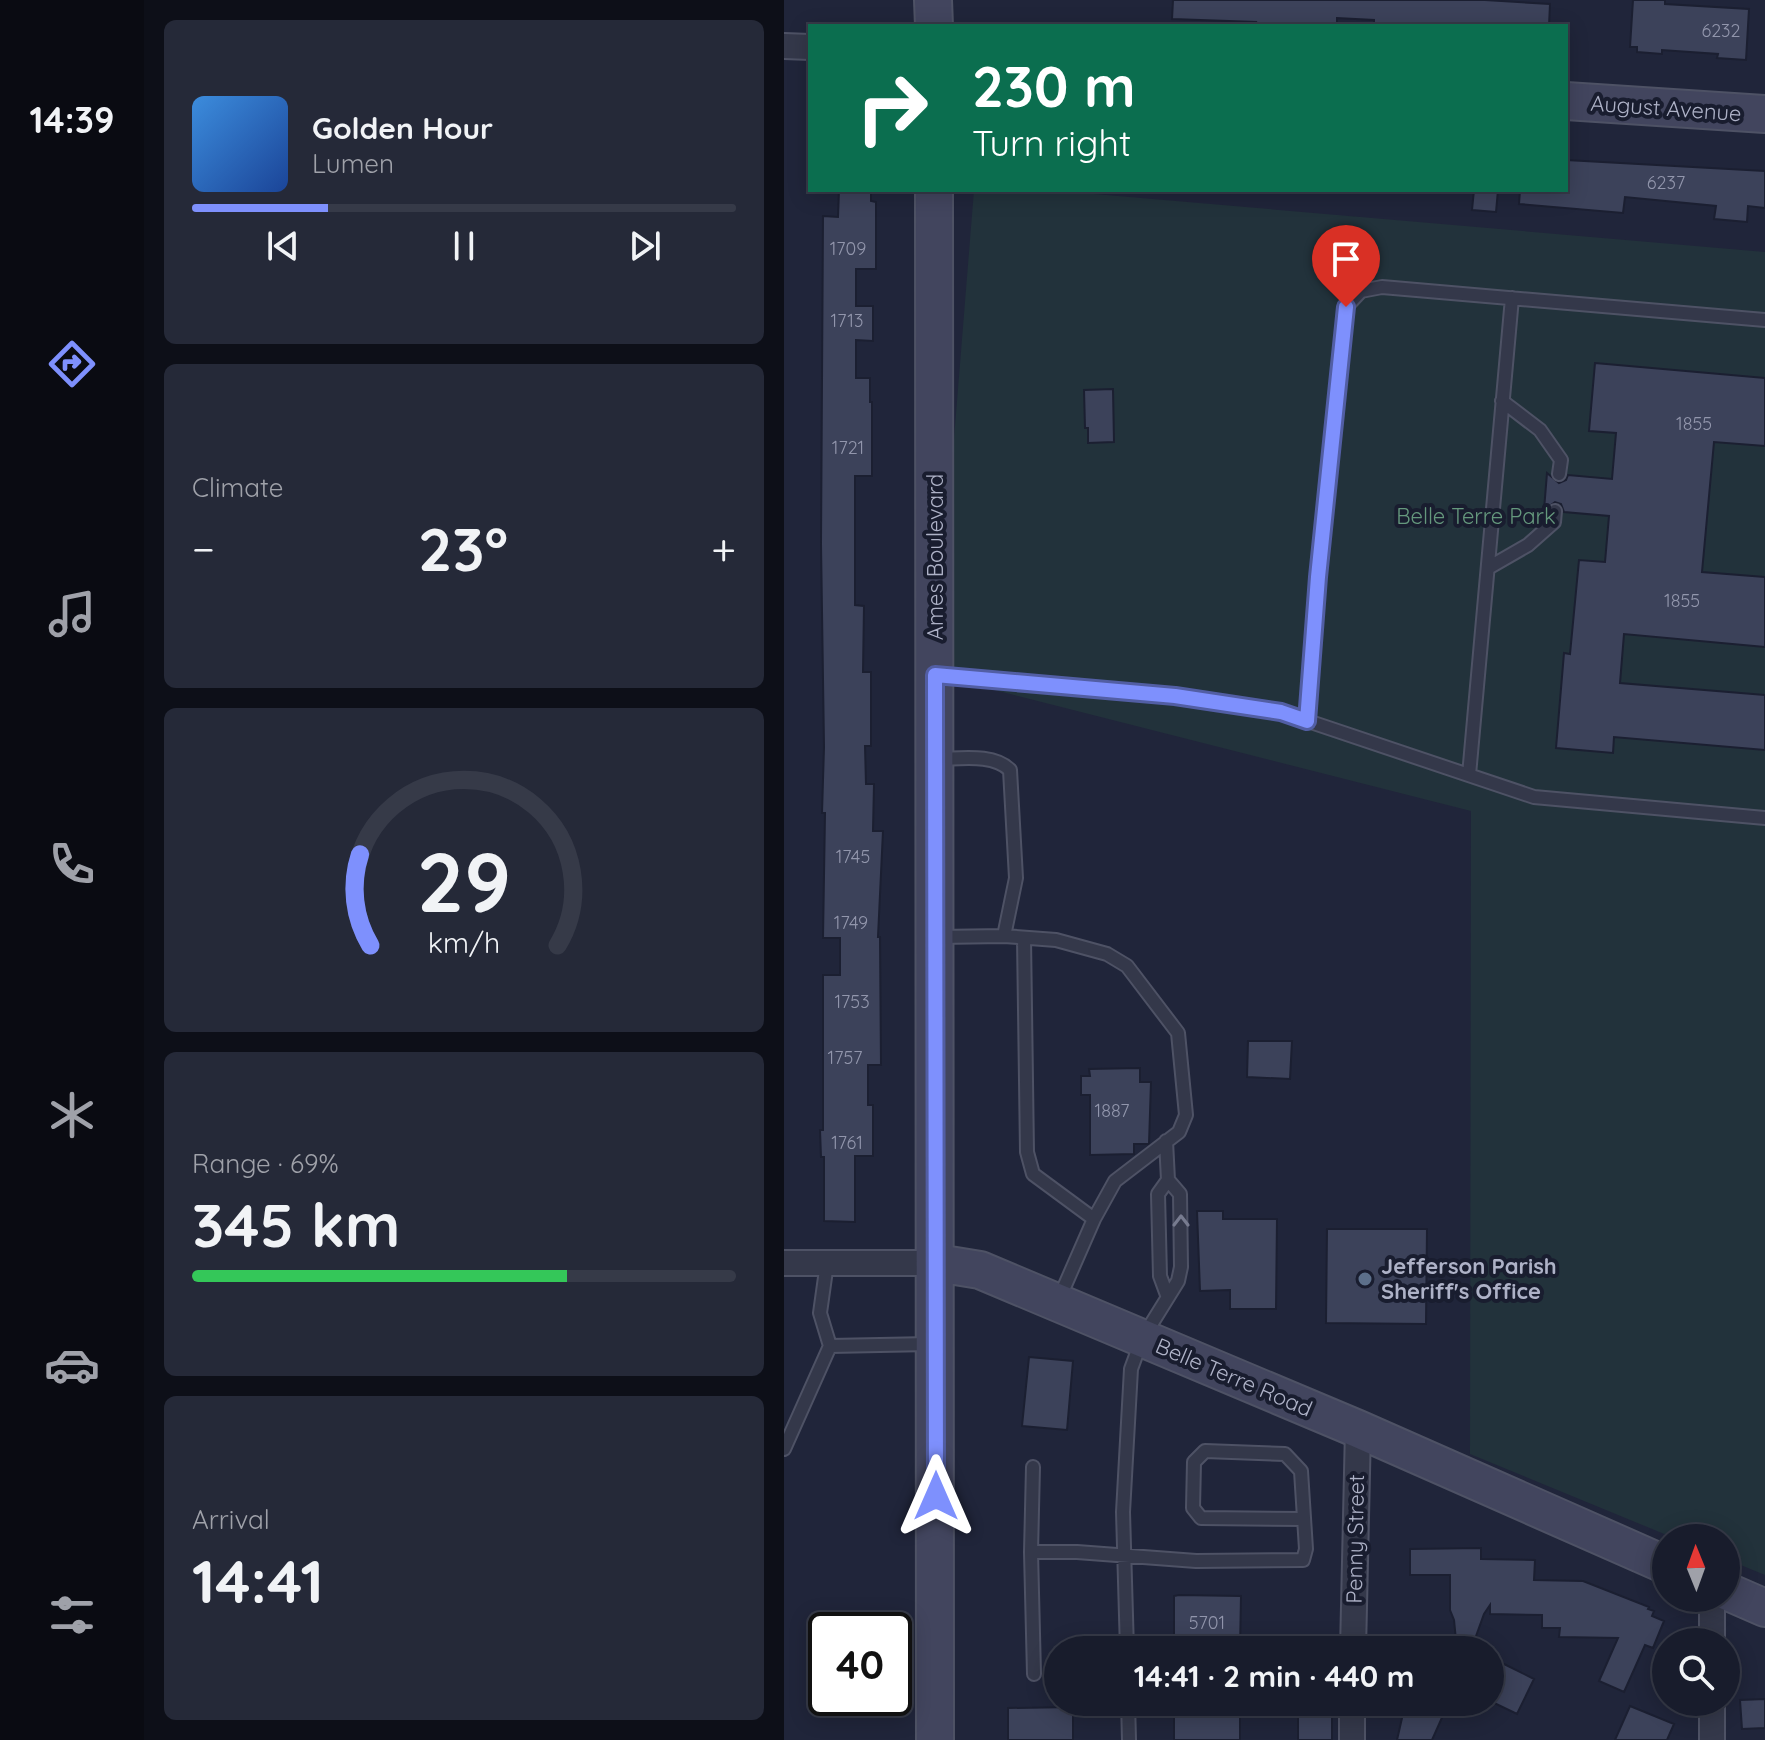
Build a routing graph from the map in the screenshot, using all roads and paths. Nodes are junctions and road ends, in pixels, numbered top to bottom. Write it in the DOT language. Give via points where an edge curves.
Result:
graph roads {
  1 [pos="933,0"];
  2 [pos="934,24"];
  3 [pos="784,46"];
  4 [pos="808,47"];
  5 [pos="1568,101"];
  6 [pos="1765,114"];
  7 [pos="934,192"];
  8 [pos="1512,298"];
  9 [pos="1765,320"];
  10 [pos="1502,401"];
  11 [pos="1559,474"];
  12 [pos="1555,511"];
  13 [pos="1488,568"];
  14 [pos="935,675"];
  15 [pos="1307,721"];
  16 [pos="935,759"];
  17 [pos="1469,775"];
  18 [pos="1765,818"];
  19 [pos="1004,936"];
  20 [pos="935,937"];
  21 [pos="1024,938"];
  22 [pos="1166,1141"];
  23 [pos="1168,1180"];
  24 [pos="1094,1219"];
  25 [pos="784,1263"];
  26 [pos="827,1263"];
  27 [pos="937,1263"];
  28 [pos="1167,1295"];
  29 [pos="1057,1303"];
  30 [pos="1142,1339"];
  31 [pos="936,1344"];
  32 [pos="830,1346"];
  33 [pos="1358,1429"];
  34 [pos="784,1449"];
  35 [pos="1033,1467"];
  36 [pos="1304,1519"];
  37 [pos="1031,1552"];
  38 [pos="1124,1557"];
  39 [pos="1652,1559"];
  40 [pos="1740,1597"];
  41 [pos="1765,1608"];
  42 [pos="1127,1636"];
  43 [pos="1353,1636"];
  44 [pos="1034,1674"];
  45 [pos="1128,1716"];
  46 [pos="1352,1716"];
  47 [pos="1712,1716"];
  48 [pos="935,1740"];
  49 [pos="1129,1740"];
  50 [pos="1352,1740"];
  51 [pos="1712,1740"];
  1 -- 2 [label="street"];
  3 -- 4 [label="street"];
  5 -- 6 [label="street, August Avenue"];
  7 -- 14 [label="street, Ames Boulevard"];
  8 -- 9 [label="lane"];
  8 -- 10 [label="lane"];
  8 -- 15 [label="lane" via="1382,287 1361,291 1346,307"];
  10 -- 11 [label="lane" via="1540,430 1561,460"];
  10 -- 13 [label="lane"];
  12 -- 13 [label="lane" via="1554,522 1528,545"];
  13 -- 17 [label="lane"];
  14 -- 15 [label="lane" via="1175,696 1281,712"];
  14 -- 16 [label="street, Ames Boulevard"];
  15 -- 17 [label="lane"];
  16 -- 19 [label="lane" via="983,759 1010,770 1016,878"];
  16 -- 20 [label="street, Ames Boulevard"];
  17 -- 18 [label="lane" via="1534,797"];
  19 -- 20 [label="lane"];
  19 -- 21 [label="lane"];
  20 -- 27 [label="street, Ames Boulevard"];
  21 -- 22 [label="lane" via="1056,940 1107,954 1127,966 1178,1033 1186,1115 1179,1132"];
  21 -- 24 [label="lane" via="1027,1152 1033,1174"];
  22 -- 23 [label="lane"];
  22 -- 24 [label="lane" via="1115,1181"];
  23 -- 28 [label="lane" via="1158,1194 1160,1276"];
  28 -- 23 [label="lane, one-way" via="1181,1267 1180,1194"];
  24 -- 29 [label="lane"];
  25 -- 26 [label="street, Belle Terre Road"];
  26 -- 27 [label="street, Belle Terre Road"];
  26 -- 32 [label="lane" via="820,1313"];
  27 -- 29 [label="street, Belle Terre Road" via="980,1270"];
  27 -- 31 [label="street, Ames Boulevard"];
  28 -- 30 [label="lane"];
  29 -- 30 [label="street, Belle Terre Road"];
  30 -- 33 [label="street, Belle Terre Road"];
  30 -- 38 [label="lane" via="1131,1369"];
  31 -- 32 [label="lane"];
  31 -- 48 [label="street, Ames Boulevard"];
  32 -- 34 [label="lane"];
  33 -- 39 [label="street, Belle Terre Road"];
  33 -- 43 [label="street, Penny Street"];
  35 -- 37 [label="lane"];
  36 -- 36 [label="lane" via="1201,1518 1193,1508 1194,1462 1205,1451 1285,1454 1301,1471"];
  36 -- 38 [label="lane" via="1303,1560"];
  37 -- 38 [label="lane"];
  37 -- 44 [label="lane"];
  38 -- 42 [label="lane"];
  40 -- 41 [label="street"];
  45 -- 49 [label="lane"];
  46 -- 50 [label="street"];
  47 -- 51 [label="street"];
}
